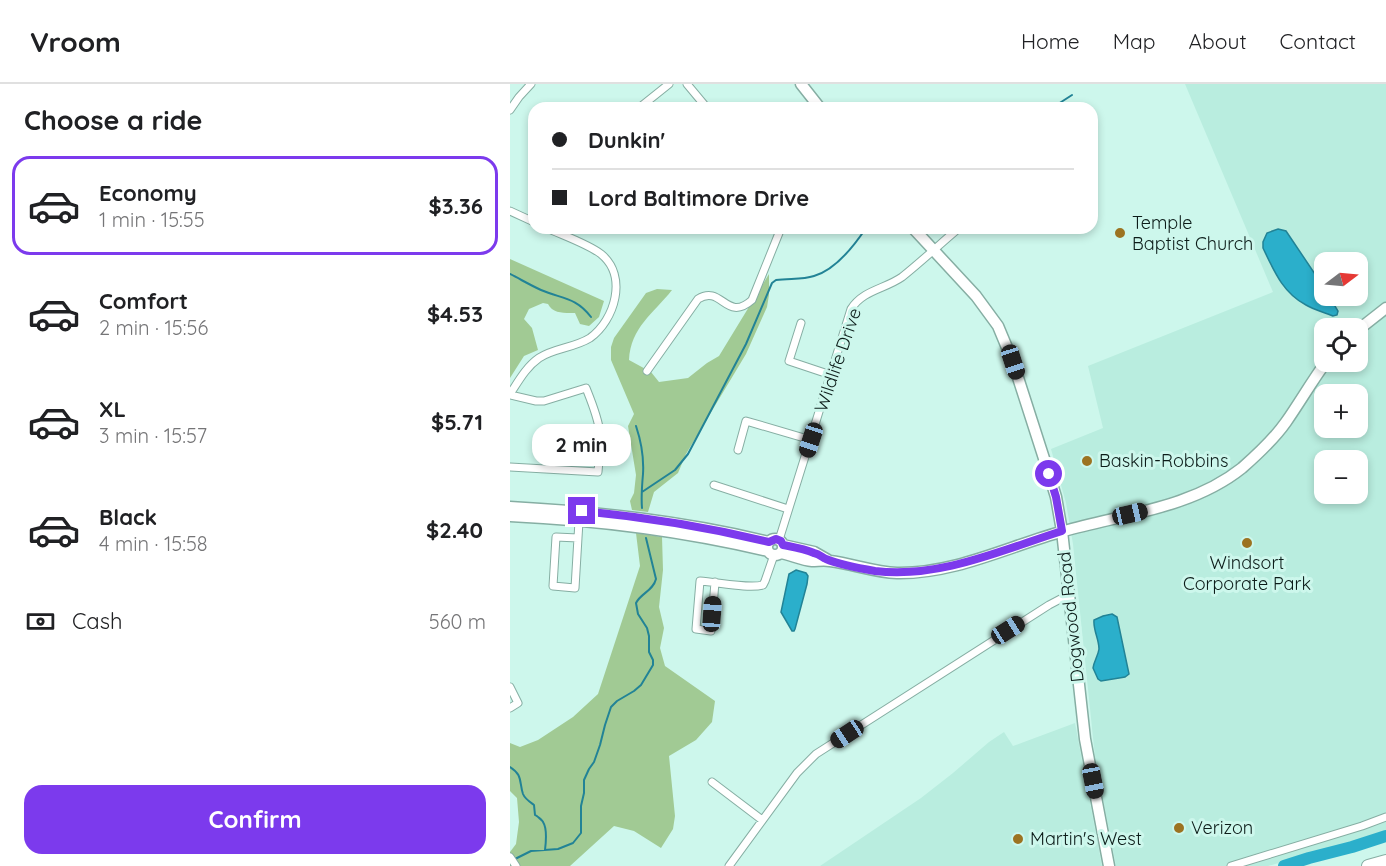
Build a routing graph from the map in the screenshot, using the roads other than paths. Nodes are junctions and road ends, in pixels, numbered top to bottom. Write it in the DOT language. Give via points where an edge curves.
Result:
graph roads {
  1 [pos="531,84"];
  2 [pos="669,84"];
  3 [pos="687,84"];
  4 [pos="801,84"];
  5 [pos="646,102"];
  6 [pos="702,102"];
  7 [pos="815,102"];
  8 [pos="510,110"];
  9 [pos="510,211"];
  10 [pos="528,219"];
  11 [pos="564,234"];
  12 [pos="779,234"];
  13 [pos="919,234"];
  14 [pos="952,234"];
  15 [pos="933,250"];
  16 [pos="1386,308"];
  17 [pos="1368,322"];
  18 [pos="801,323"];
  19 [pos="647,371"];
  20 [pos="1319,372"];
  21 [pos="831,375"];
  22 [pos="510,394"];
  23 [pos="811,440"];
  24 [pos="738,450"];
  25 [pos="510,467"];
  26 [pos="714,485"];
  27 [pos="510,507"];
  28 [pos="788,509"];
  29 [pos="510,516"];
  30 [pos="579,521"];
  31 [pos="1062,531"];
  32 [pos="578,538"];
  33 [pos="776,548"];
  34 [pos="715,582"];
  35 [pos="1068,595"];
  36 [pos="510,687"];
  37 [pos="510,708"];
  38 [pos="711,782"];
  39 [pos="1386,817"];
  40 [pos="762,820"];
  41 [pos="1386,861"];
  42 [pos="729,866"];
  43 [pos="1109,866"];
  44 [pos="1231,866"];
  45 [pos="1368,866"];
  1 -- 8 [label="street"];
  2 -- 5 [label="street"];
  3 -- 6 [label="street"];
  4 -- 7 [label="main road"];
  9 -- 10 [label="street"];
  11 -- 22 [label="street" via="594,249 608,262 615,282 613,305 596,333 538,359"];
  12 -- 19 [label="street" via="752,300 738,308 709,294 698,299"];
  13 -- 15 [label="main road, Dogwood Road"];
  14 -- 15 [label="street, Wildlife Drive"];
  15 -- 21 [label="street, Wildlife Drive" via="893,282 866,294 855,304"];
  15 -- 31 [label="main road, Dogwood Road" via="976,296 1001,333 1049,474"];
  16 -- 17 [label="main road"];
  18 -- 21 [label="street" via="789,361"];
  20 -- 31 [label="main road" via="1274,437 1241,469 1221,482 1174,503"];
  21 -- 23 [label="street, Wildlife Drive"];
  22 -- 25 [label="street" via="544,401 586,388 600,434 598,472"];
  23 -- 24 [label="street" via="746,421"];
  23 -- 28 [label="street, Wildlife Drive"];
  26 -- 28 [label="street"];
  27 -- 33 [label="main road" via="646,518 722,531"];
  28 -- 33 [label="street, Wildlife Drive"];
  29 -- 30 [label="main road"];
  30 -- 32 [label="street"];
  30 -- 33 [label="main road"];
  31 -- 33 [label="main road" via="961,564 897,573 828,560 814,552"];
  31 -- 35 [label="main road, Dogwood Road"];
  32 -- 32 [label="street" via="575,588 553,586 556,537"];
  33 -- 34 [label="street, Wildlife Drive" via="763,585"];
  34 -- 34 [label="street" via="700,581 696,629 711,631"];
  35 -- 40 [label="street" via="816,754"];
  35 -- 43 [label="main road, Dogwood Road" via="1085,739"];
  36 -- 37 [label="street" via="518,703"];
  38 -- 40 [label="street"];
  39 -- 44 [label="street"];
  40 -- 42 [label="street"];
  41 -- 45 [label="highway"];
}
